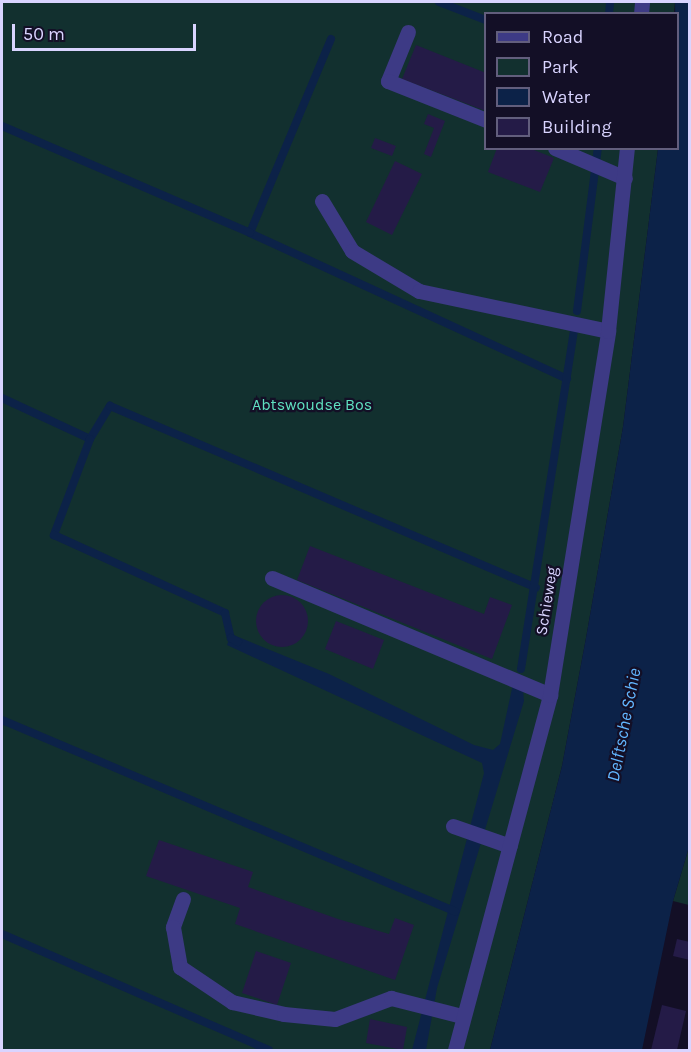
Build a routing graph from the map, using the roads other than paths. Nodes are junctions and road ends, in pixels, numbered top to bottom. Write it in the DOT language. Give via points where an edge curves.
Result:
graph roads {
  1 [pos="408,32"];
  2 [pos="484,119"];
  3 [pos="560,150"];
  4 [pos="626,150"];
  5 [pos="619,175"];
  6 [pos="322,201"];
  7 [pos="608,331"];
  8 [pos="272,578"];
  9 [pos="550,695"];
  10 [pos="457,828"];
  11 [pos="510,846"];
  12 [pos="183,899"];
  13 [pos="462,1016"];
  14 [pos="455,1050"];
  1 -- 2 [label="street" via="388,81"];
  3 -- 5 [label="street"];
  4 -- 5 [label="street, Schieweg"];
  5 -- 7 [label="street, Schieweg"];
  6 -- 7 [label="street" via="352,251 420,291"];
  7 -- 9 [label="street, Schieweg"];
  8 -- 9 [label="street"];
  9 -- 11 [label="street, Schieweg"];
  10 -- 11 [label="street"];
  11 -- 13 [label="street, Schieweg"];
  12 -- 13 [label="street" via="173,927 180,967 232,1002 284,1014 334,1019 391,998"];
  13 -- 14 [label="street, Schieweg"];
}
